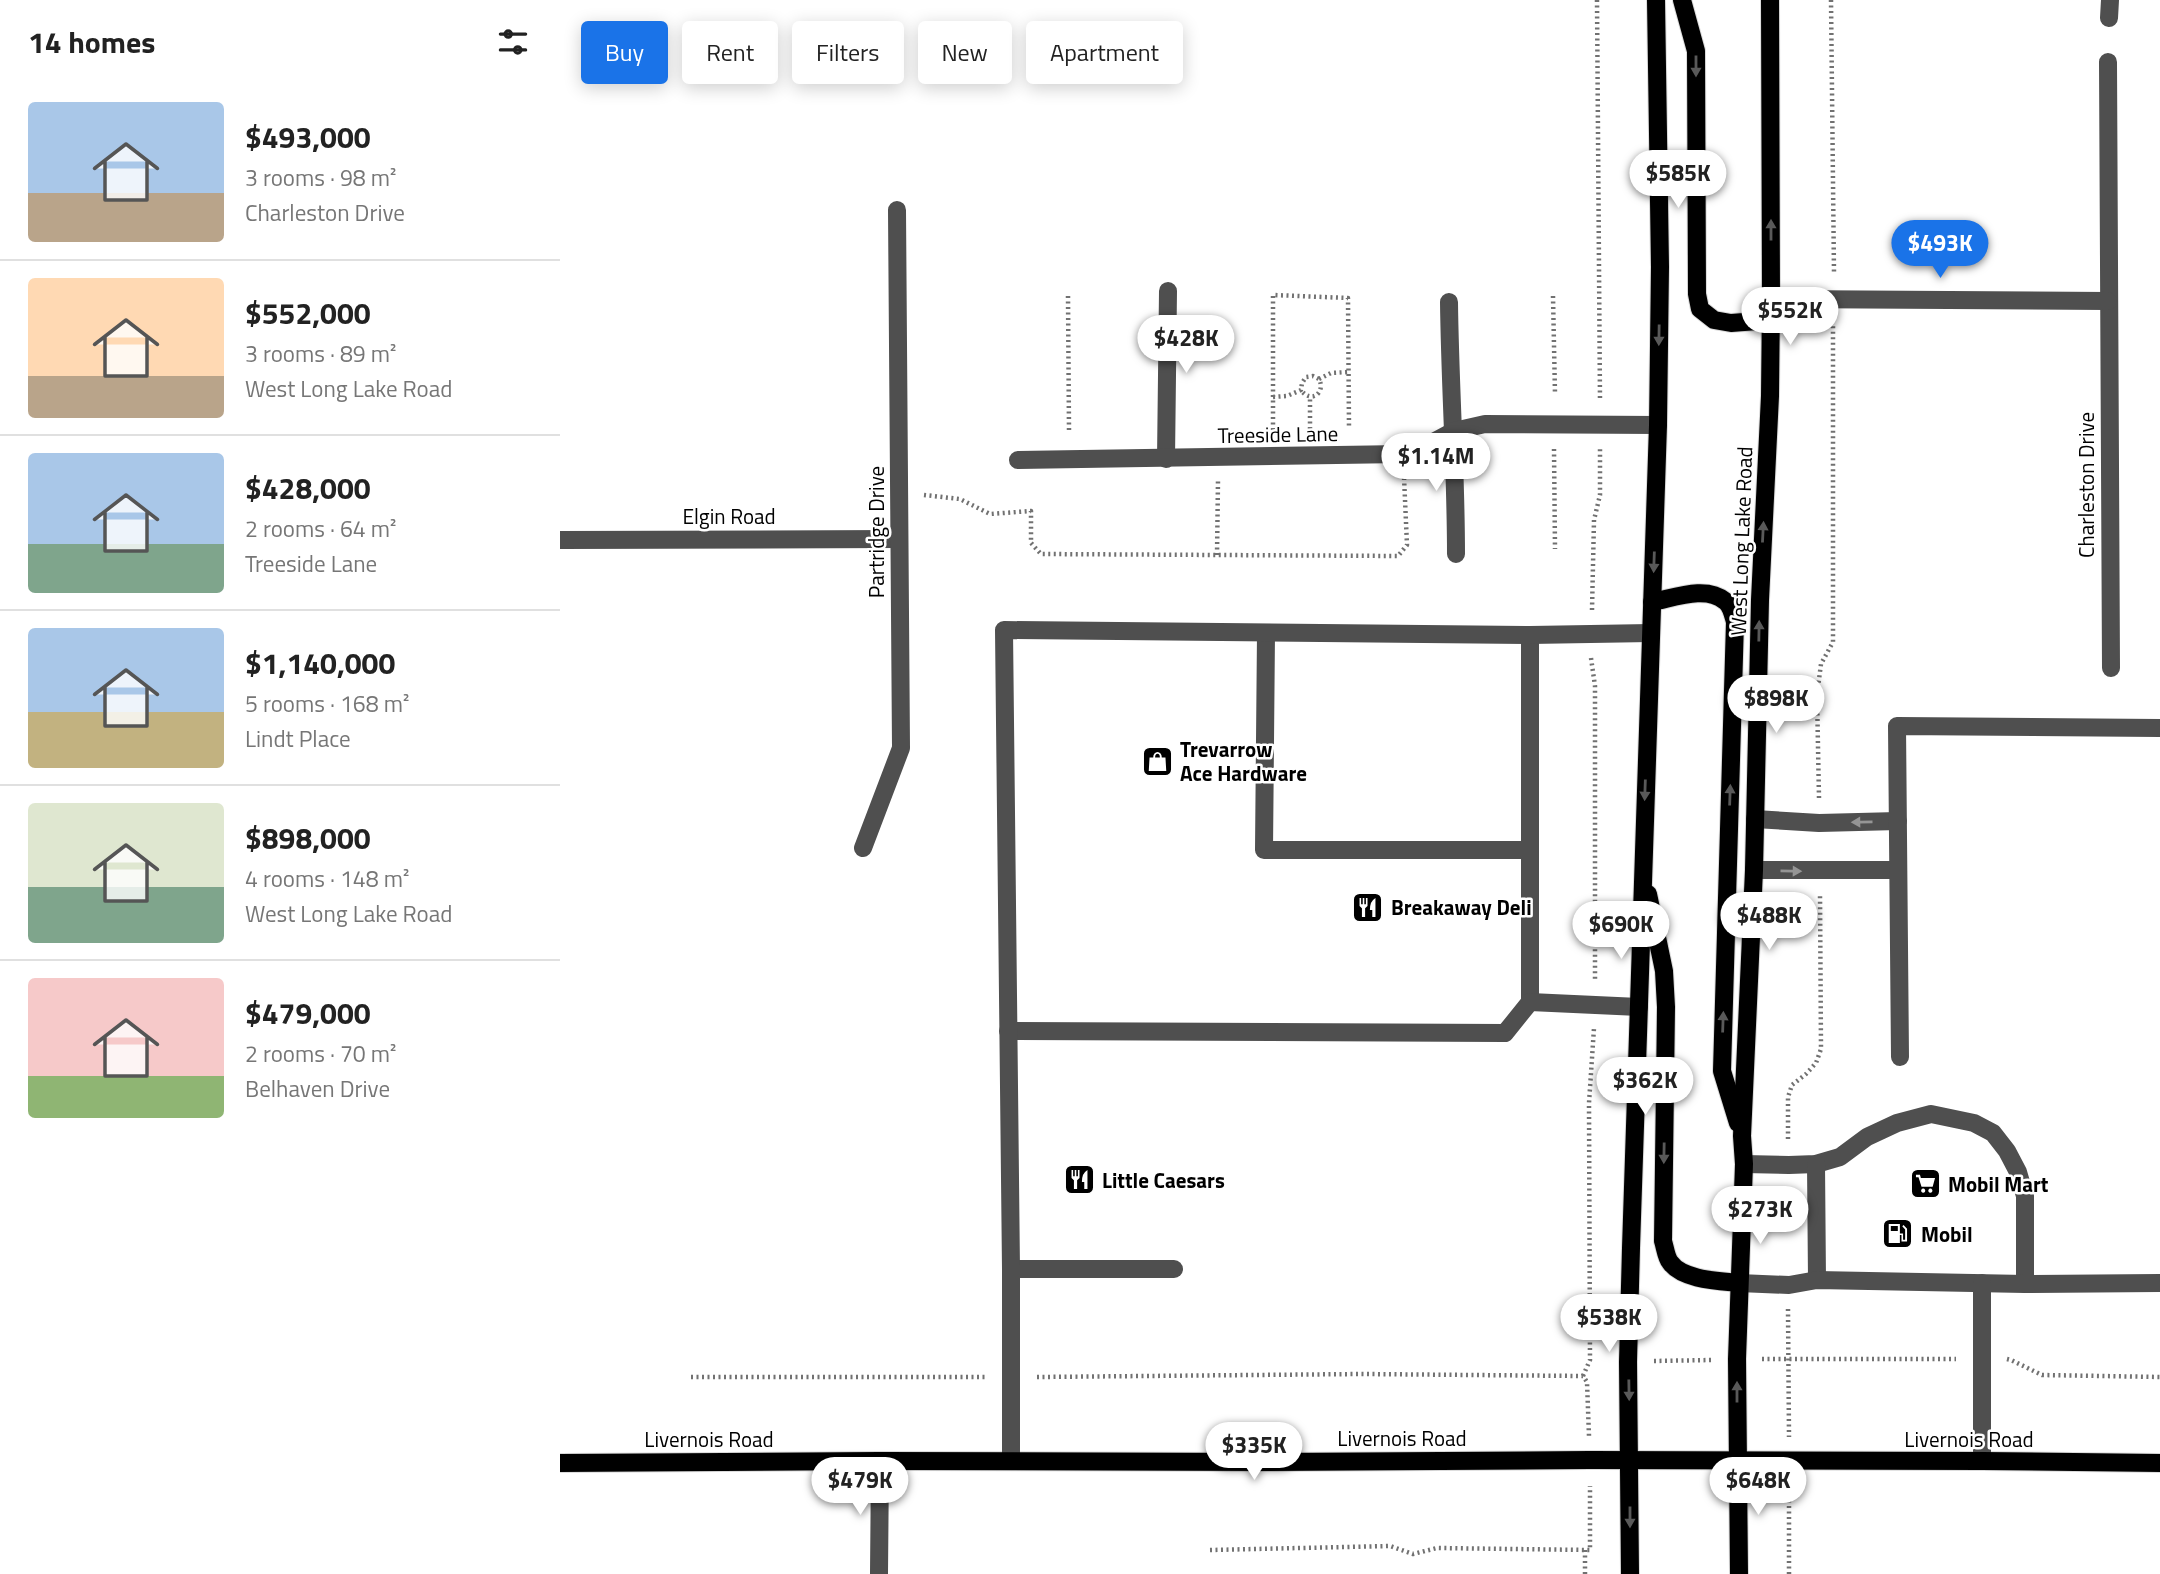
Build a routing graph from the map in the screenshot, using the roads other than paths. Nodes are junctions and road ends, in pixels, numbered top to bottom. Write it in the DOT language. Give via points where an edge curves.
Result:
graph roads {
  1 [pos="1656,0"];
  2 [pos="1682,0"];
  3 [pos="1770,0"];
  4 [pos="2108,62"];
  5 [pos="897,210"];
  6 [pos="1168,290"];
  7 [pos="1771,299"];
  8 [pos="2108,301"];
  9 [pos="1449,303"];
  10 [pos="1771,320"];
  11 [pos="1658,425"];
  12 [pos="1454,431"];
  13 [pos="1166,459"];
  14 [pos="1018,460"];
  15 [pos="898,539"];
  16 [pos="560,540"];
  17 [pos="1455,554"];
  18 [pos="1653,602"];
  19 [pos="1266,632"];
  20 [pos="1651,633"];
  21 [pos="1530,635"];
  22 [pos="2111,668"];
  23 [pos="2160,728"];
  24 [pos="1755,819"];
  25 [pos="1898,821"];
  26 [pos="863,848"];
  27 [pos="1530,850"];
  28 [pos="1642,867"];
  29 [pos="1754,870"];
  30 [pos="1898,870"];
  31 [pos="1530,1002"];
  32 [pos="1640,1007"];
  33 [pos="1008,1031"];
  34 [pos="1900,1057"];
  35 [pos="1742,1136"];
  36 [pos="1744,1164"];
  37 [pos="1816,1164"];
  38 [pos="1011,1269"];
  39 [pos="1174,1269"];
  40 [pos="1817,1280"];
  41 [pos="1739,1283"];
  42 [pos="1982,1283"];
  43 [pos="2160,1283"];
  44 [pos="2025,1284"];
  45 [pos="880,1461"];
  46 [pos="1011,1461"];
  47 [pos="1629,1461"];
  48 [pos="1737,1461"];
  49 [pos="1982,1461"];
  50 [pos="560,1463"];
  51 [pos="2160,1464"];
  52 [pos="879,1574"];
  53 [pos="1630,1574"];
  54 [pos="1739,1574"];
  1 -- 11 [label="main road, one-way"];
  2 -- 10 [label="main road, one-way" via="1696,51 1700,309 1714,320 1731,323"];
  7 -- 3 [label="main road, West Long Lake Road, one-way"];
  4 -- 8 [label="street, Charleston Drive"];
  5 -- 15 [label="street, Partridge Drive"];
  6 -- 13 [label="street"];
  7 -- 8 [label="street"];
  7 -- 10 [label="main road, West Long Lake Road"];
  8 -- 22 [label="street, Charleston Drive"];
  9 -- 12 [label="street"];
  24 -- 10 [label="main road, West Long Lake Road, one-way"];
  11 -- 12 [label="street, Treeside Lane" via="1485,424"];
  11 -- 18 [label="main road, one-way"];
  12 -- 13 [label="street, Treeside Lane" via="1403,454"];
  12 -- 17 [label="street"];
  13 -- 14 [label="street, Treeside Lane"];
  15 -- 16 [label="street, Elgin Road"];
  15 -- 26 [label="street, Partridge Drive" via="901,748"];
  18 -- 20 [label="main road"];
  35 -- 18 [label="main road, one-way" via="1721,1071 1735,622 1728,602 1712,594"];
  19 -- 21 [label="street"];
  19 -- 27 [label="street" via="1264,850"];
  19 -- 33 [label="street" via="1004,630"];
  20 -- 21 [label="street"];
  20 -- 28 [label="main road, one-way"];
  21 -- 27 [label="street"];
  23 -- 25 [label="street" via="1898,726"];
  25 -- 24 [label="street, one-way"];
  24 -- 29 [label="main road, West Long Lake Road"];
  25 -- 30 [label="street"];
  27 -- 31 [label="street"];
  28 -- 32 [label="main road"];
  28 -- 41 [label="main road, one-way" via="1664,971 1663,1241 1670,1263 1686,1274"];
  29 -- 30 [label="street, one-way"];
  29 -- 35 [label="main road, West Long Lake Road"];
  30 -- 34 [label="street"];
  31 -- 32 [label="street"];
  31 -- 33 [label="street" via="1505,1033"];
  32 -- 47 [label="main road, one-way" via="1630,1248"];
  33 -- 38 [label="street"];
  35 -- 36 [label="main road, West Long Lake Road"];
  36 -- 37 [label="street"];
  36 -- 41 [label="main road, West Long Lake Road"];
  37 -- 40 [label="street"];
  37 -- 44 [label="street" via="1840,1157 1867,1137 1931,1114 1974,1123 1993,1133 2018,1172 2025,1196"];
  38 -- 39 [label="street"];
  38 -- 46 [label="street"];
  40 -- 41 [label="street"];
  40 -- 42 [label="street"];
  48 -- 41 [label="main road, West Long Lake Road, one-way"];
  42 -- 44 [label="street"];
  42 -- 49 [label="street"];
  43 -- 44 [label="street"];
  45 -- 46 [label="main road, Livernois Road"];
  45 -- 50 [label="main road, Livernois Road"];
  45 -- 52 [label="street"];
  46 -- 47 [label="main road, Livernois Road"];
  47 -- 48 [label="main road, Livernois Road"];
  47 -- 53 [label="main road, one-way"];
  48 -- 49 [label="main road, Livernois Road"];
  48 -- 54 [label="main road, West Long Lake Road"];
  49 -- 51 [label="main road, Livernois Road"];
}
